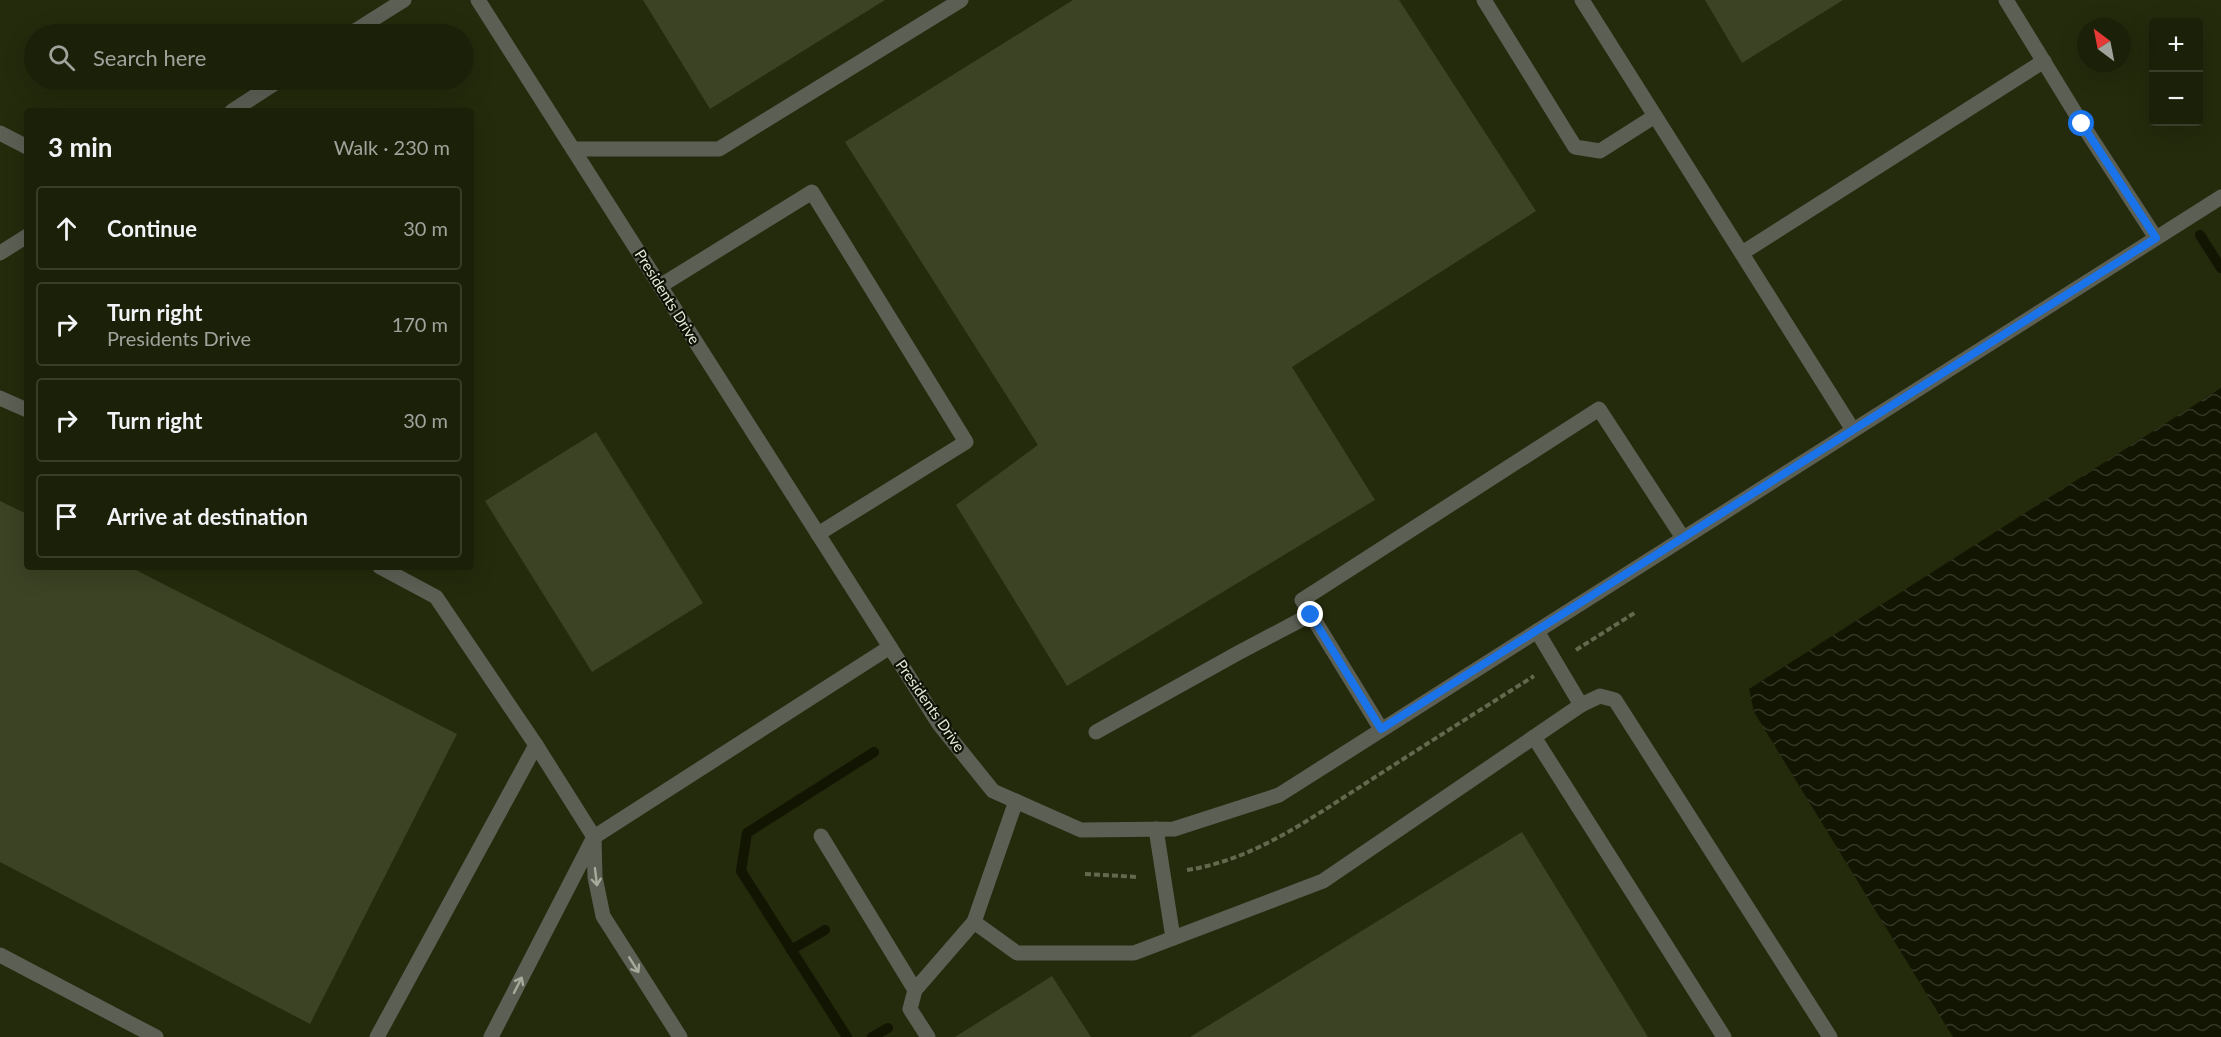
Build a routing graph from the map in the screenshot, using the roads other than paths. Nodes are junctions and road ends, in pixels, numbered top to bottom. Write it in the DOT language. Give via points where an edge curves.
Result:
graph roads {
  1 [pos="404,0"];
  2 [pos="478,0"];
  3 [pos="961,0"];
  4 [pos="1484,0"];
  5 [pos="1582,0"];
  6 [pos="2006,0"];
  7 [pos="366,24"];
  8 [pos="2044,61"];
  9 [pos="264,90"];
  10 [pos="236,108"];
  11 [pos="1655,116"];
  12 [pos="0,133"];
  13 [pos="24,145"];
  14 [pos="573,149"];
  15 [pos="2221,197"];
  16 [pos="2156,238"];
  17 [pos="24,239"];
  18 [pos="0,253"];
  19 [pos="1742,253"];
  20 [pos="660,286"];
  21 [pos="0,398"];
  22 [pos="24,409"];
  23 [pos="1853,430"];
  24 [pos="818,534"];
  25 [pos="1683,538"];
  26 [pos="386,570"];
  27 [pos="1311,615"];
  28 [pos="1537,631"];
  29 [pos="890,647"];
  30 [pos="1581,705"];
  31 [pos="1381,729"];
  32 [pos="1096,732"];
  33 [pos="1534,737"];
  34 [pos="536,745"];
  35 [pos="1016,801"];
  36 [pos="1156,829"];
  37 [pos="821,836"];
  38 [pos="594,837"];
  39 [pos="974,922"];
  40 [pos="1173,938"];
  41 [pos="0,955"];
  42 [pos="915,990"];
  43 [pos="156,1037"];
  44 [pos="377,1037"];
  45 [pos="491,1037"];
  46 [pos="680,1037"];
  47 [pos="928,1037"];
  48 [pos="1724,1037"];
  49 [pos="1830,1037"];
  1 -- 7 [label="street"];
  2 -- 14 [label="street, Presidents Drive"];
  3 -- 14 [label="street" via="719,148"];
  4 -- 11 [label="street" via="1575,147 1600,151"];
  5 -- 11 [label="street"];
  6 -- 8 [label="street"];
  8 -- 16 [label="street"];
  8 -- 19 [label="street"];
  9 -- 10 [label="street"];
  11 -- 19 [label="street"];
  12 -- 13 [label="street"];
  14 -- 20 [label="street, Presidents Drive"];
  15 -- 16 [label="street, Presidents Drive"];
  16 -- 23 [label="street, Presidents Drive"];
  17 -- 18 [label="street"];
  19 -- 23 [label="street"];
  20 -- 24 [label="street, Presidents Drive"];
  20 -- 24 [label="street" via="812,192 966,442"];
  21 -- 22 [label="street"];
  23 -- 25 [label="street, Presidents Drive"];
  24 -- 29 [label="street, Presidents Drive"];
  25 -- 27 [label="street" via="1599,409 1302,600"];
  25 -- 28 [label="street, Presidents Drive"];
  26 -- 34 [label="street" via="436,597"];
  27 -- 31 [label="street"];
  27 -- 32 [label="street"];
  28 -- 30 [label="street"];
  28 -- 31 [label="street, Presidents Drive"];
  29 -- 35 [label="street, Presidents Drive" via="939,724 993,791"];
  29 -- 38 [label="street"];
  30 -- 33 [label="street"];
  30 -- 49 [label="street" via="1600,696 1615,700"];
  31 -- 36 [label="street, Presidents Drive" via="1278,795 1174,829"];
  33 -- 40 [label="street" via="1323,881"];
  33 -- 48 [label="street"];
  34 -- 38 [label="street"];
  34 -- 44 [label="street"];
  35 -- 36 [label="street, Presidents Drive" via="1081,830"];
  35 -- 39 [label="street"];
  36 -- 40 [label="street"];
  37 -- 42 [label="street"];
  45 -- 38 [label="street, one-way"];
  38 -- 46 [label="street, one-way" via="603,916"];
  39 -- 40 [label="street" via="1017,953 1134,953"];
  39 -- 42 [label="street"];
  41 -- 43 [label="street"];
  42 -- 47 [label="street" via="910,1010"];
}
